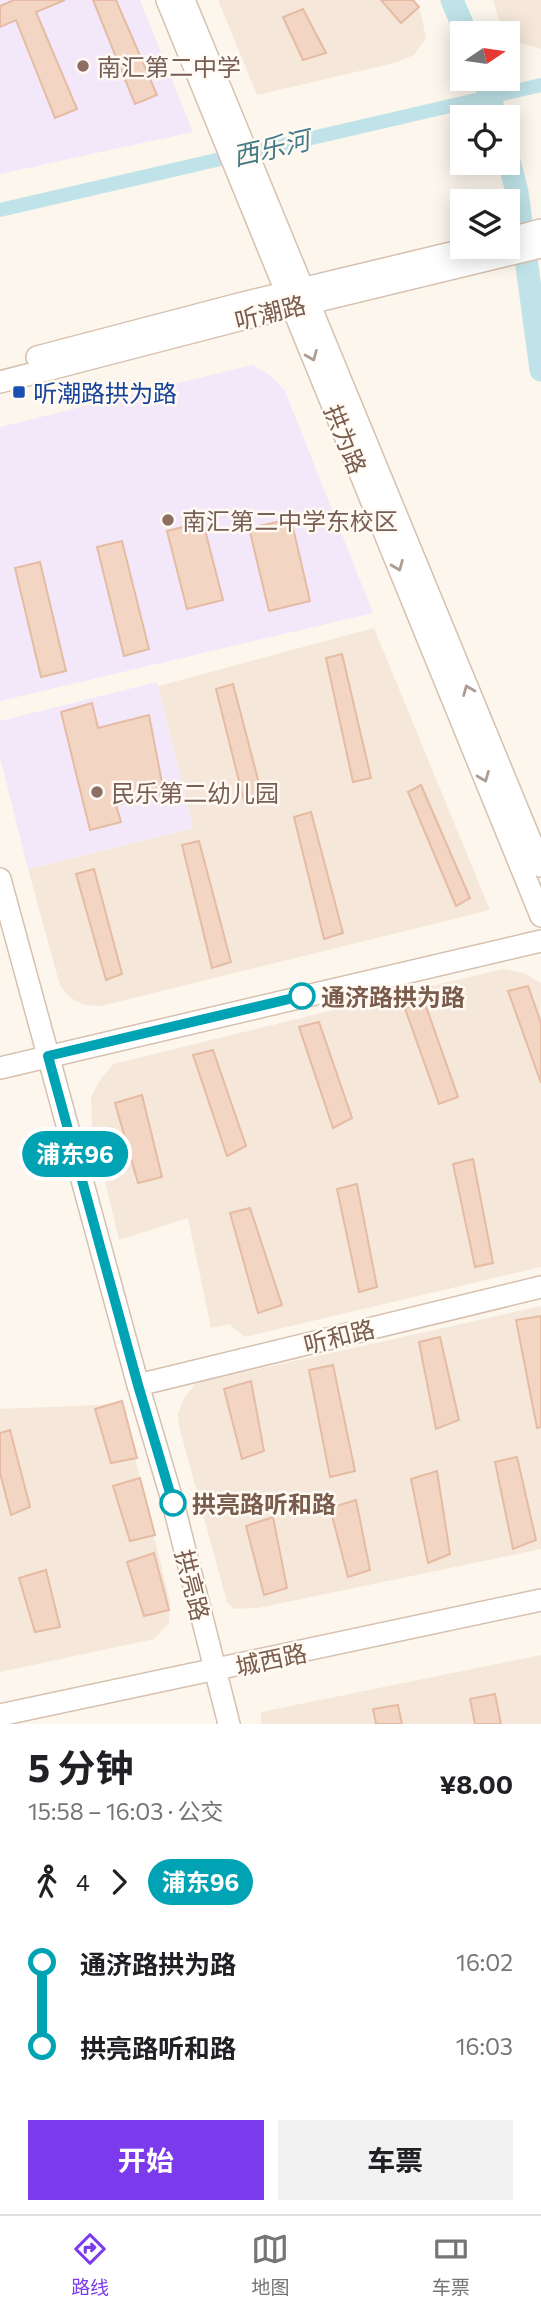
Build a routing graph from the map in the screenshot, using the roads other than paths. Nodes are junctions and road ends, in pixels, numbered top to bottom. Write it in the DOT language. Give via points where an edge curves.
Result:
graph roads {
  1 [pos="167,0"];
  2 [pos="184,0"];
  3 [pos="227,125"];
  4 [pos="541,230"];
  5 [pos="520,236"];
  6 [pos="541,247"];
  7 [pos="520,249"];
  8 [pos="459,259"];
  9 [pos="297,298"];
  10 [pos="0,367"];
  11 [pos="0,382"];
  12 [pos="541,866"];
  13 [pos="0,879"];
  14 [pos="541,916"];
  15 [pos="541,941"];
  16 [pos="48,1056"];
  17 [pos="0,1068"];
  18 [pos="541,1287"];
  19 [pos="138,1385"];
  20 [pos="541,1600"];
  21 [pos="214,1671"];
  22 [pos="0,1715"];
  23 [pos="229,1724"];
  1 -- 3 [label="main road, 拱为路"];
  2 -- 3 [label="main road, 拱为路"];
  3 -- 9 [label="main road, 拱为路"];
  4 -- 5 [label="main road"];
  6 -- 7 [label="main road, 听潮路"];
  8 -- 9 [label="main road, 听潮路"];
  9 -- 10 [label="main road, 听潮路"];
  9 -- 11 [label="main road, 听潮路"];
  12 -- 9 [label="main road, 拱为路, one-way" via="339,373"];
  9 -- 14 [label="main road, 拱为路, one-way"];
  13 -- 16 [label="main road, 拱亮路"];
  15 -- 16 [label="main road"];
  16 -- 17 [label="main road"];
  16 -- 19 [label="main road, 拱亮路"];
  18 -- 19 [label="main road, 听和路"];
  19 -- 21 [label="main road, 拱亮路" via="173,1503"];
  20 -- 21 [label="main road, 城西路"];
  21 -- 22 [label="main road, 城西路"];
  21 -- 23 [label="main road, 拱亮路"];
}
